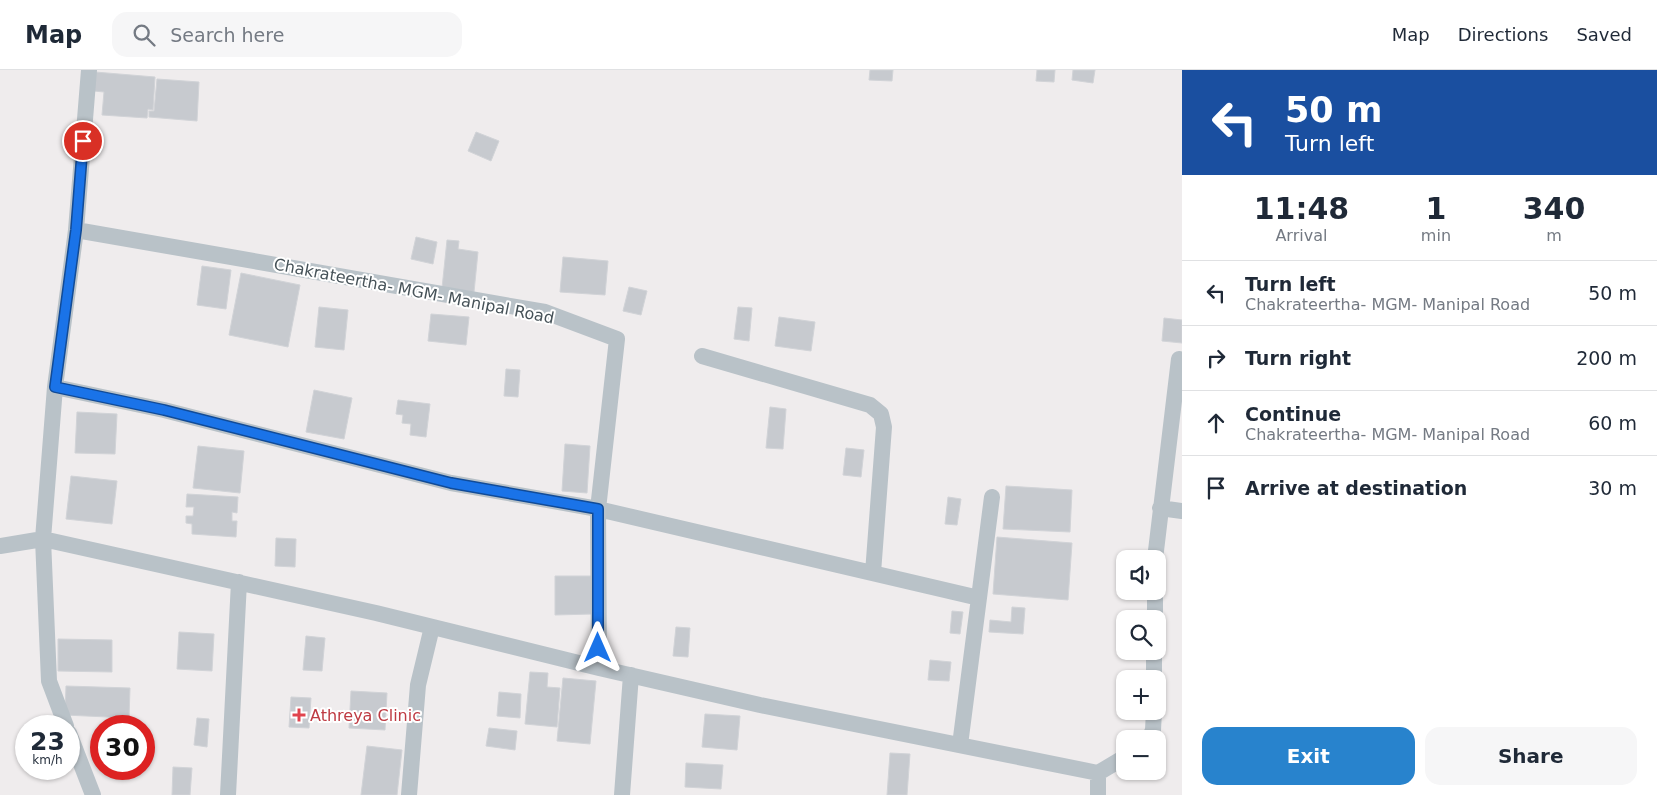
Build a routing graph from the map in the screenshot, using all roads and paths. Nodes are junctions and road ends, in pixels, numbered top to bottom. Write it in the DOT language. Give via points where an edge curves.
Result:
graph roads {
  1 [pos="89,70"];
  2 [pos="76,230"];
  3 [pos="702,356"];
  4 [pos="1179,359"];
  5 [pos="55,387"];
  6 [pos="992,497"];
  7 [pos="1160,508"];
  8 [pos="598,509"];
  9 [pos="1182,511"];
  10 [pos="43,539"];
  11 [pos="0,546"];
  12 [pos="1156,550"];
  13 [pos="873,574"];
  14 [pos="239,582"];
  15 [pos="979,598"];
  16 [pos="432,627"];
  17 [pos="598,668"];
  18 [pos="631,675"];
  19 [pos="62,715"];
  20 [pos="960,745"];
  21 [pos="80,761"];
  22 [pos="1116,762"];
  23 [pos="1098,773"];
  24 [pos="93,795"];
  25 [pos="228,795"];
  26 [pos="409,795"];
  27 [pos="622,795"];
  28 [pos="1098,795"];
  1 -- 2 [label="street"];
  2 -- 5 [label="street"];
  2 -- 8 [label="street, Chakrateertha- MGM- Manipal Road" via="545,312 617,339"];
  3 -- 13 [label="street" via="870,405 881,414 884,427"];
  4 -- 7 [label="street"];
  5 -- 8 [label="street" via="164,410 451,483"];
  5 -- 10 [label="street"];
  6 -- 15 [label="street"];
  7 -- 9 [label="street"];
  7 -- 12 [label="street"];
  8 -- 13 [label="street"];
  8 -- 17 [label="street"];
  10 -- 11 [label="street"];
  10 -- 14 [label="street"];
  10 -- 19 [label="street" via="49,681"];
  13 -- 15 [label="street"];
  14 -- 16 [label="street"];
  14 -- 25 [label="street"];
  15 -- 20 [label="street"];
  16 -- 17 [label="street"];
  16 -- 26 [label="street" via="418,685"];
  17 -- 18 [label="street"];
  18 -- 20 [label="street"];
  18 -- 27 [label="street"];
  20 -- 23 [label="street"];
  21 -- 24 [label="street"];
  22 -- 23 [label="street"];
  23 -- 28 [label="street"];
}
